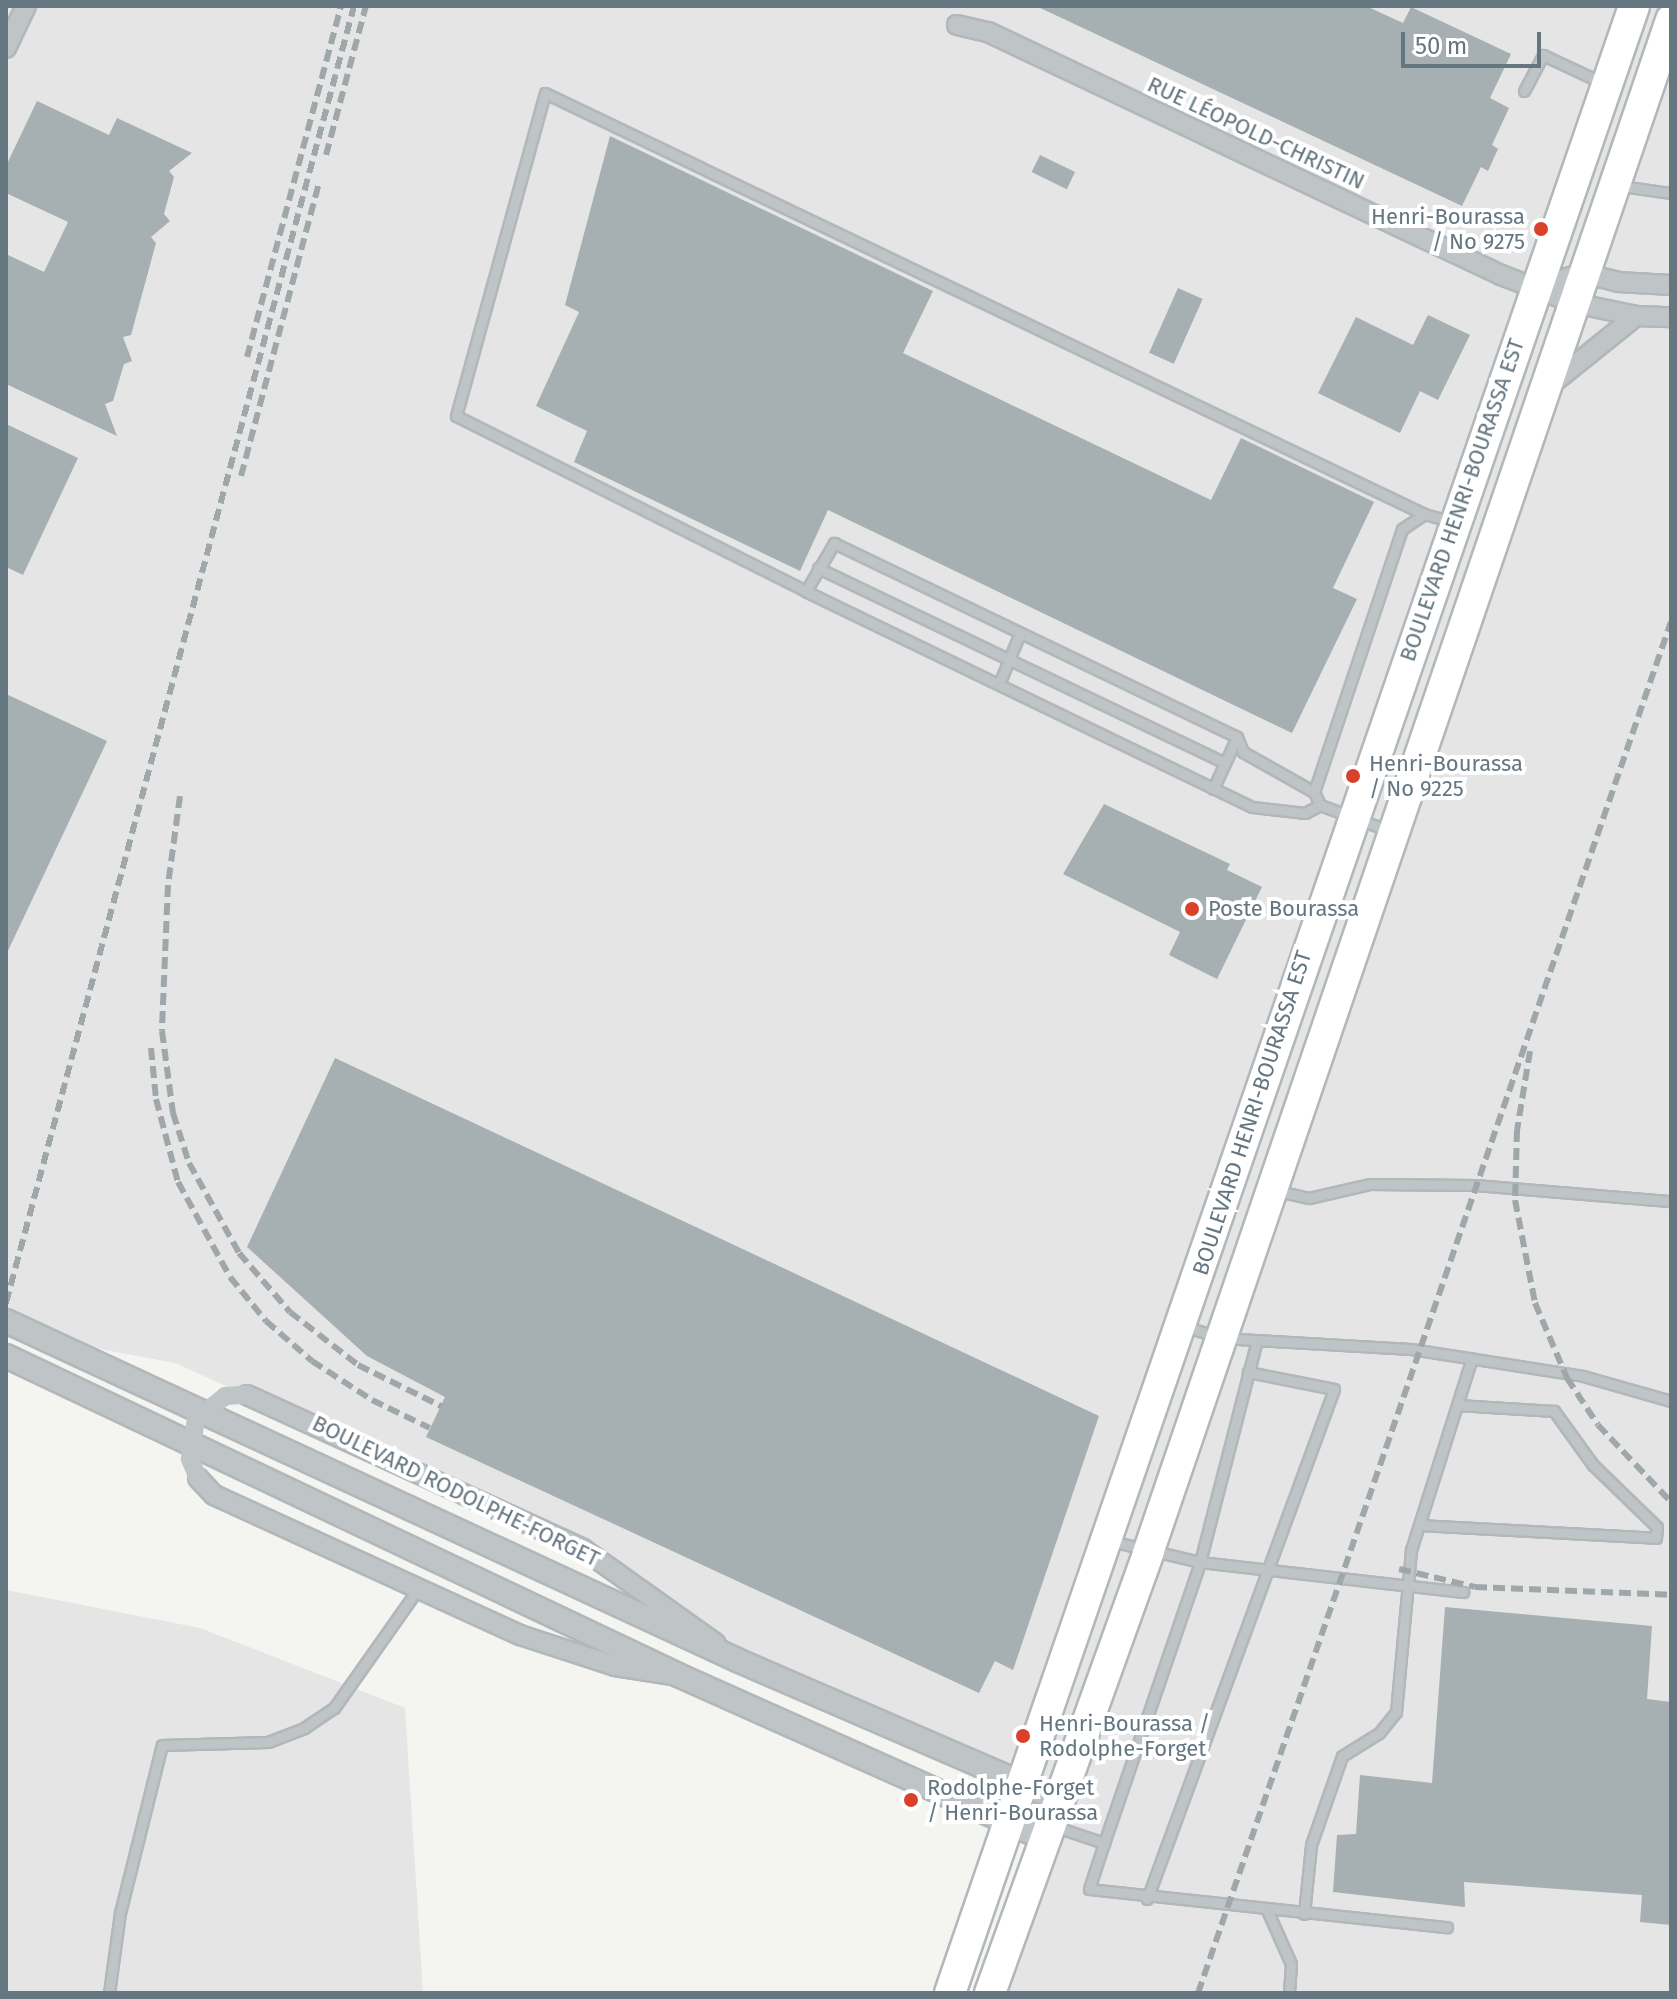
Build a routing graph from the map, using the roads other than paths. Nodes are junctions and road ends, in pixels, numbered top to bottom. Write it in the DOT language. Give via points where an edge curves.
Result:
graph roads {
  1 [pos="26,6"];
  2 [pos="1634,6"];
  3 [pos="1671,20"];
  4 [pos="957,25"];
  5 [pos="6,48"];
  6 [pos="1606,84"];
  7 [pos="1524,91"];
  8 [pos="1614,185"];
  9 [pos="1671,193"];
  10 [pos="1671,285"];
  11 [pos="1560,288"];
  12 [pos="1636,316"];
  13 [pos="1671,317"];
  14 [pos="1544,390"];
  15 [pos="1424,514"];
  16 [pos="1455,522"];
  17 [pos="818,568"];
  18 [pos="806,591"];
  19 [pos="1020,633"];
  20 [pos="1009,660"];
  21 [pos="999,684"];
  22 [pos="1237,737"];
  23 [pos="1225,763"];
  24 [pos="1213,789"];
  25 [pos="1314,792"];
  26 [pos="1320,805"];
  27 [pos="1355,819"];
  28 [pos="1393,832"];
  29 [pos="1270,1189"];
  30 [pos="1671,1201"];
  31 [pos="6,1321"];
  32 [pos="1181,1325"];
  33 [pos="1221,1338"];
  34 [pos="1257,1340"];
  35 [pos="6,1356"];
  36 [pos="1472,1358"];
  37 [pos="1248,1372"];
  38 [pos="1671,1401"];
  39 [pos="1457,1405"];
  40 [pos="1419,1525"];
  41 [pos="1110,1541"];
  42 [pos="1148,1553"];
  43 [pos="1200,1562"];
  44 [pos="1263,1571"];
  45 [pos="1408,1584"];
  46 [pos="418,1589"];
  47 [pos="1463,1592"];
  48 [pos="737,1660"];
  49 [pos="678,1675"];
  50 [pos="1023,1783"];
  51 [pos="1051,1821"];
  52 [pos="1008,1823"];
  53 [pos="1104,1843"];
  54 [pos="1147,1899"];
  55 [pos="1267,1910"];
  56 [pos="1304,1914"];
  57 [pos="1447,1927"];
  58 [pos="109,1993"];
  59 [pos="950,1993"];
  60 [pos="990,1993"];
  61 [pos="1289,1993"];
  1 -- 5 [label="street"];
  2 -- 6 [label="main road, BOULEVARD HENRI-BOURASSA EST"];
  3 -- 8 [label="main road, BOULEVARD HENRI-BOURASSA EST"];
  4 -- 11 [label="street, RUE LÉOPOLD-CHRISTIN" via="988,32"];
  6 -- 7 [label="lane" via="1543,55"];
  6 -- 11 [label="main road, BOULEVARD HENRI-BOURASSA EST"];
  8 -- 9 [label="lane"];
  8 -- 11 [label="main road, BOULEVARD HENRI-BOURASSA EST"];
  10 -- 11 [label="street" via="1618,282"];
  11 -- 12 [label="street"];
  11 -- 14 [label="main road, BOULEVARD HENRI-BOURASSA EST"];
  11 -- 16 [label="main road, BOULEVARD HENRI-BOURASSA EST"];
  12 -- 13 [label="street"];
  12 -- 14 [label="street"];
  14 -- 28 [label="main road, BOULEVARD HENRI-BOURASSA EST"];
  15 -- 16 [label="lane"];
  15 -- 18 [label="lane" via="545,93 456,416"];
  15 -- 25 [label="lane" via="1402,529"];
  16 -- 27 [label="main road, BOULEVARD HENRI-BOURASSA EST"];
  17 -- 18 [label="lane"];
  17 -- 19 [label="lane" via="834,543"];
  17 -- 20 [label="lane"];
  18 -- 21 [label="lane"];
  19 -- 20 [label="lane"];
  19 -- 22 [label="lane"];
  20 -- 21 [label="lane"];
  20 -- 23 [label="lane"];
  21 -- 24 [label="lane"];
  22 -- 23 [label="lane"];
  22 -- 25 [label="lane" via="1243,752"];
  23 -- 24 [label="lane"];
  24 -- 26 [label="lane" via="1252,807 1305,813"];
  25 -- 26 [label="lane"];
  26 -- 27 [label="lane"];
  27 -- 28 [label="lane"];
  27 -- 32 [label="main road, BOULEVARD HENRI-BOURASSA EST"];
  28 -- 29 [label="main road, BOULEVARD HENRI-BOURASSA EST"];
  29 -- 30 [label="lane" via="1309,1198 1370,1184 1475,1185"];
  29 -- 33 [label="main road, BOULEVARD HENRI-BOURASSA EST"];
  31 -- 48 [label="street, BOULEVARD RODOLPHE-FORGET"];
  32 -- 33 [label="lane"];
  32 -- 41 [label="main road, BOULEVARD HENRI-BOURASSA EST"];
  33 -- 34 [label="lane"];
  33 -- 42 [label="main road, BOULEVARD HENRI-BOURASSA EST"];
  34 -- 36 [label="lane"];
  34 -- 37 [label="lane"];
  35 -- 49 [label="street, BOULEVARD RODOLPHE-FORGET"];
  36 -- 38 [label="lane" via="1583,1376"];
  36 -- 39 [label="lane"];
  37 -- 43 [label="lane"];
  37 -- 44 [label="lane" via="1334,1389"];
  39 -- 40 [label="lane"];
  39 -- 40 [label="lane" via="1554,1411 1593,1465 1657,1527 1656,1538"];
  40 -- 45 [label="lane"];
  41 -- 42 [label="lane"];
  41 -- 50 [label="main road, BOULEVARD HENRI-BOURASSA EST"];
  42 -- 43 [label="lane"];
  42 -- 51 [label="main road, BOULEVARD HENRI-BOURASSA EST"];
  43 -- 44 [label="lane"];
  43 -- 53 [label="lane"];
  44 -- 45 [label="lane"];
  44 -- 54 [label="lane"];
  45 -- 47 [label="lane"];
  45 -- 56 [label="lane" via="1396,1712 1379,1733 1342,1756 1311,1845"];
  46 -- 48 [label="street, BOULEVARD RODOLPHE-FORGET, bridge" via="214,1495 190,1459 196,1419 225,1396 247,1395 583,1549"];
  46 -- 49 [label="street, BOULEVARD RODOLPHE-FORGET" via="585,1658"];
  46 -- 58 [label="lane" via="334,1708 304,1728 268,1742 162,1745 120,1913"];
  48 -- 50 [label="street, BOULEVARD RODOLPHE-FORGET"];
  49 -- 52 [label="street, BOULEVARD RODOLPHE-FORGET"];
  50 -- 51 [label="street, BOULEVARD RODOLPHE-FORGET"];
  50 -- 52 [label="main road, BOULEVARD HENRI-BOURASSA EST"];
  51 -- 52 [label="street, BOULEVARD RODOLPHE-FORGET"];
  51 -- 53 [label="lane"];
  51 -- 60 [label="main road, BOULEVARD HENRI-BOURASSA EST"];
  52 -- 59 [label="main road, BOULEVARD HENRI-BOURASSA EST"];
  53 -- 54 [label="lane" via="1089,1889"];
  54 -- 55 [label="lane"];
  55 -- 56 [label="lane"];
  55 -- 61 [label="lane" via="1291,1964"];
  56 -- 57 [label="lane"];
}
